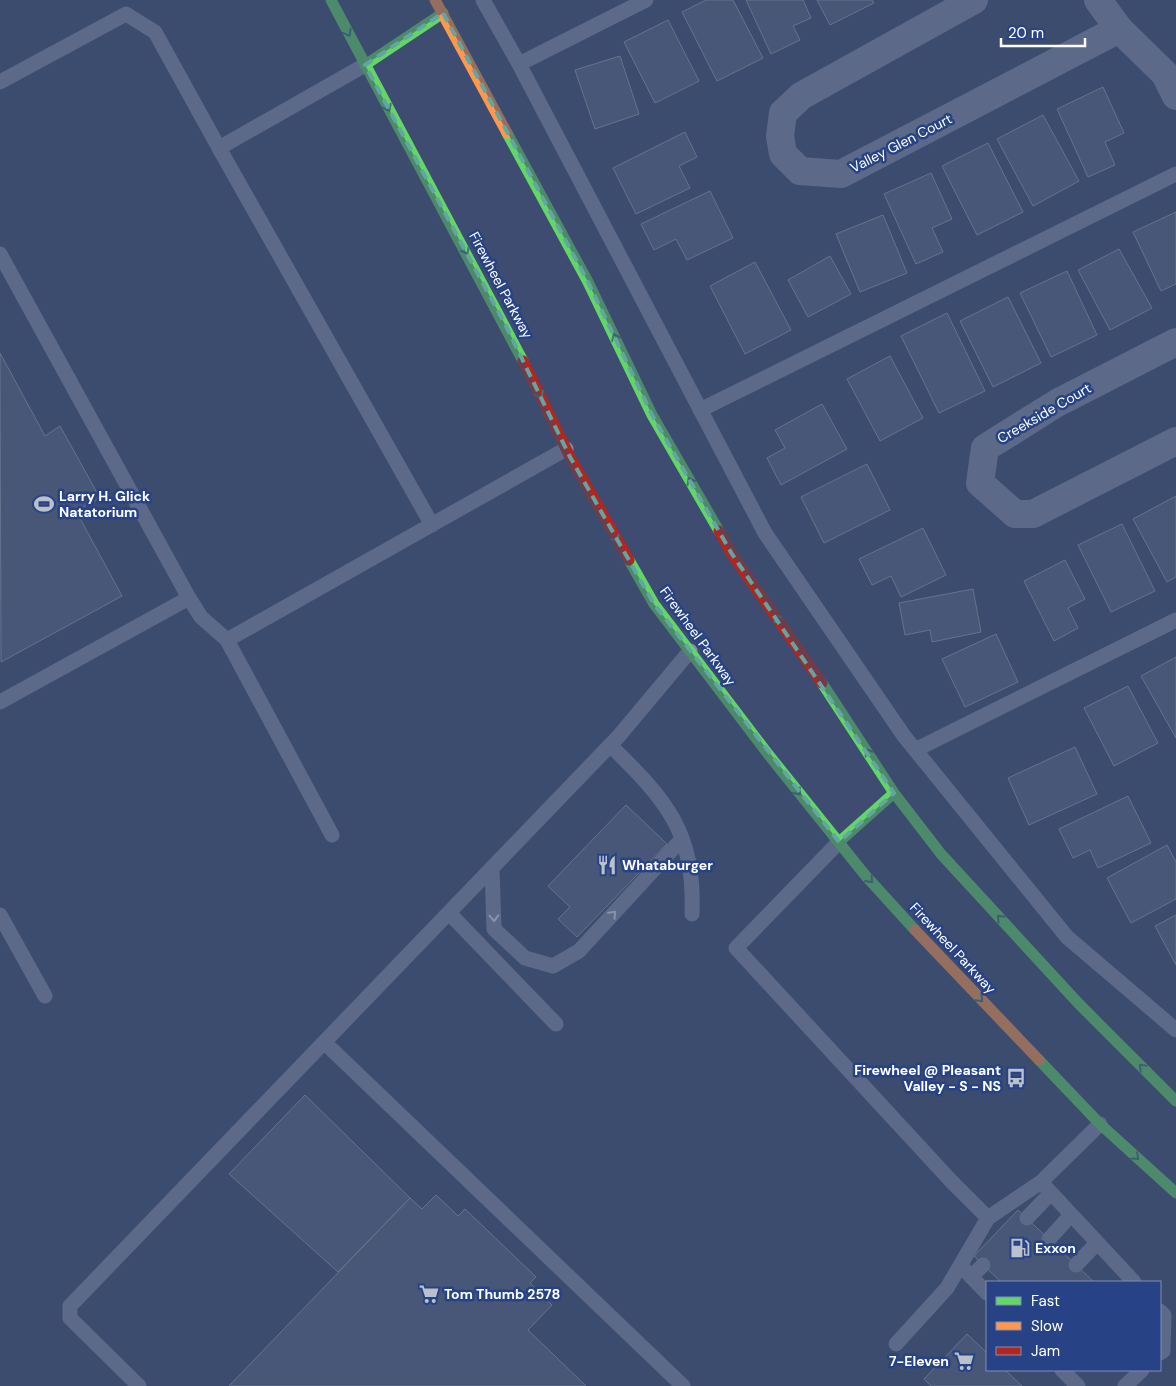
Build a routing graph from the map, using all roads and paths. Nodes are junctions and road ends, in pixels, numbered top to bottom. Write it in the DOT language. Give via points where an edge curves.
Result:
graph roads {
  1 [pos="331,0"];
  2 [pos="435,0"];
  3 [pos="483,0"];
  4 [pos="646,0"];
  5 [pos="974,0"];
  6 [pos="1098,0"];
  7 [pos="443,13"];
  8 [pos="1119,30"];
  9 [pos="519,64"];
  10 [pos="365,65"];
  11 [pos="1172,79"];
  12 [pos="0,82"];
  13 [pos="219,148"];
  14 [pos="1176,174"];
  15 [pos="0,254"];
  16 [pos="1176,342"];
  17 [pos="700,410"];
  18 [pos="1176,441"];
  19 [pos="566,449"];
  20 [pos="432,525"];
  21 [pos="189,598"];
  22 [pos="1176,620"];
  23 [pos="227,640"];
  24 [pos="690,651"];
  25 [pos="0,702"];
  26 [pos="610,745"];
  27 [pos="915,750"];
  28 [pos="894,793"];
  29 [pos="332,835"];
  30 [pos="682,839"];
  31 [pos="839,842"];
  32 [pos="492,869"];
  33 [pos="450,914"];
  34 [pos="692,914"];
  35 [pos="0,915"];
  36 [pos="45,996"];
  37 [pos="556,1024"];
  38 [pos="1176,1030"];
  39 [pos="325,1042"];
  40 [pos="1176,1101"];
  41 [pos="1100,1124"];
  42 [pos="1046,1188"];
  43 [pos="1176,1193"];
  44 [pos="1071,1215"];
  45 [pos="988,1218"];
  46 [pos="1027,1218"];
  47 [pos="1048,1239"];
  48 [pos="1097,1243"];
  49 [pos="983,1265"];
  50 [pos="1076,1265"];
  51 [pos="966,1272"];
  52 [pos="1127,1280"];
  53 [pos="986,1292"];
  54 [pos="1161,1312"];
  55 [pos="896,1344"];
  56 [pos="1161,1352"];
  57 [pos="1141,1371"];
  58 [pos="139,1386"];
  59 [pos="683,1386"];
  60 [pos="1125,1386"];
  1 -- 10 [label="main road, Firewheel Parkway, one-way"];
  2 -- 7 [label="main road"];
  3 -- 9 [label="lane"];
  4 -- 9 [label="lane"];
  5 -- 8 [label="street, Valley Glen Court" via="801,96 783,114 780,136 783,154 800,171 841,174"];
  6 -- 8 [label="street"];
  7 -- 10 [label="main road"];
  28 -- 7 [label="main road, one-way" via="732,554 652,415 588,282"];
  8 -- 11 [label="street"];
  9 -- 17 [label="lane"];
  10 -- 13 [label="lane"];
  10 -- 19 [label="main road, Firewheel Parkway, one-way" via="506,326"];
  12 -- 13 [label="lane" via="126,14 155,32"];
  13 -- 20 [label="lane"];
  14 -- 17 [label="lane"];
  15 -- 21 [label="lane"];
  16 -- 18 [label="street, Creekside Court" via="1057,403 985,448 980,483 1015,514 1033,514"];
  17 -- 27 [label="lane" via="765,533"];
  19 -- 20 [label="lane"];
  19 -- 24 [label="main road, Firewheel Parkway, one-way" via="654,604"];
  20 -- 23 [label="lane"];
  21 -- 23 [label="lane" via="201,618"];
  21 -- 25 [label="lane"];
  22 -- 27 [label="lane"];
  23 -- 29 [label="lane"];
  24 -- 26 [label="lane"];
  24 -- 31 [label="main road, Firewheel Parkway, one-way"];
  26 -- 30 [label="lane" via="649,784 674,818"];
  26 -- 32 [label="lane"];
  27 -- 38 [label="lane" via="1066,938"];
  28 -- 31 [label="main road"];
  40 -- 28 [label="main road, one-way" via="1079,1004 941,854"];
  32 -- 30 [label="lane, one-way" via="494,929 525,958 553,966 579,951"];
  30 -- 34 [label="lane" via="690,857"];
  31 -- 41 [label="main road, Firewheel Parkway, one-way" via="964,983"];
  31 -- 45 [label="lane" via="736,948"];
  32 -- 33 [label="lane"];
  33 -- 37 [label="lane"];
  33 -- 39 [label="lane"];
  35 -- 36 [label="lane"];
  39 -- 58 [label="lane" via="70,1306 70,1318"];
  39 -- 59 [label="lane"];
  41 -- 42 [label="lane"];
  41 -- 43 [label="main road, Firewheel Parkway, one-way"];
  42 -- 44 [label="lane"];
  42 -- 45 [label="lane"];
  42 -- 46 [label="lane"];
  44 -- 47 [label="lane"];
  44 -- 48 [label="lane"];
  45 -- 51 [label="lane"];
  48 -- 50 [label="lane"];
  48 -- 52 [label="lane"];
  49 -- 51 [label="lane"];
  51 -- 53 [label="lane"];
  51 -- 55 [label="lane"];
  54 -- 56 [label="lane" via="1164,1315"];
  57 -- 60 [label="lane"];
}
